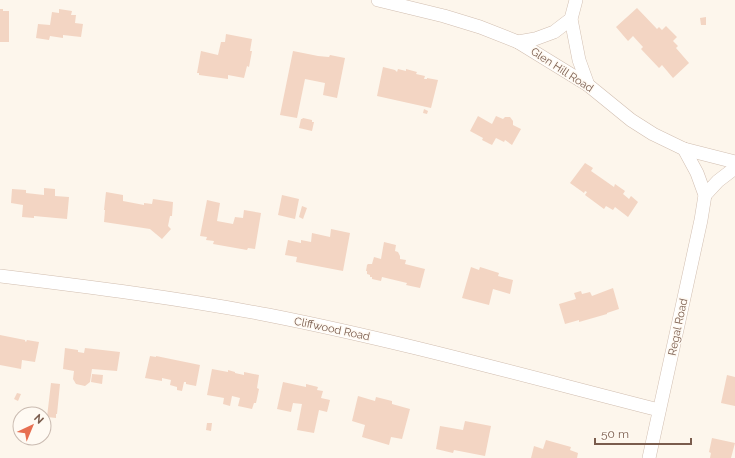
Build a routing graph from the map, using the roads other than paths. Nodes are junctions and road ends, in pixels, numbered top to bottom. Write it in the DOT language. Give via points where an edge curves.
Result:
graph roads {
  1 [pos="378,0"];
  2 [pos="576,0"];
  3 [pos="571,19"];
  4 [pos="518,42"];
  5 [pos="588,85"];
  6 [pos="684,149"];
  7 [pos="735,162"];
  8 [pos="735,168"];
  9 [pos="705,195"];
  10 [pos="0,276"];
  11 [pos="659,410"];
  12 [pos="649,458"];
  1 -- 4 [label="street, Glen Hill Road" via="444,16"];
  2 -- 3 [label="street"];
  3 -- 4 [label="street" via="554,32"];
  3 -- 5 [label="street" via="579,60"];
  4 -- 5 [label="street, Glen Hill Road"];
  5 -- 6 [label="street, Glen Hill Road" via="631,120"];
  6 -- 7 [label="street, Glen Hill Road"];
  6 -- 9 [label="street, Regal Road"];
  8 -- 9 [label="street"];
  9 -- 11 [label="street, Regal Road"];
  10 -- 11 [label="street, Cliffwood Road" via="100,288 268,315 442,355"];
  11 -- 12 [label="street, Regal Road"];
}
